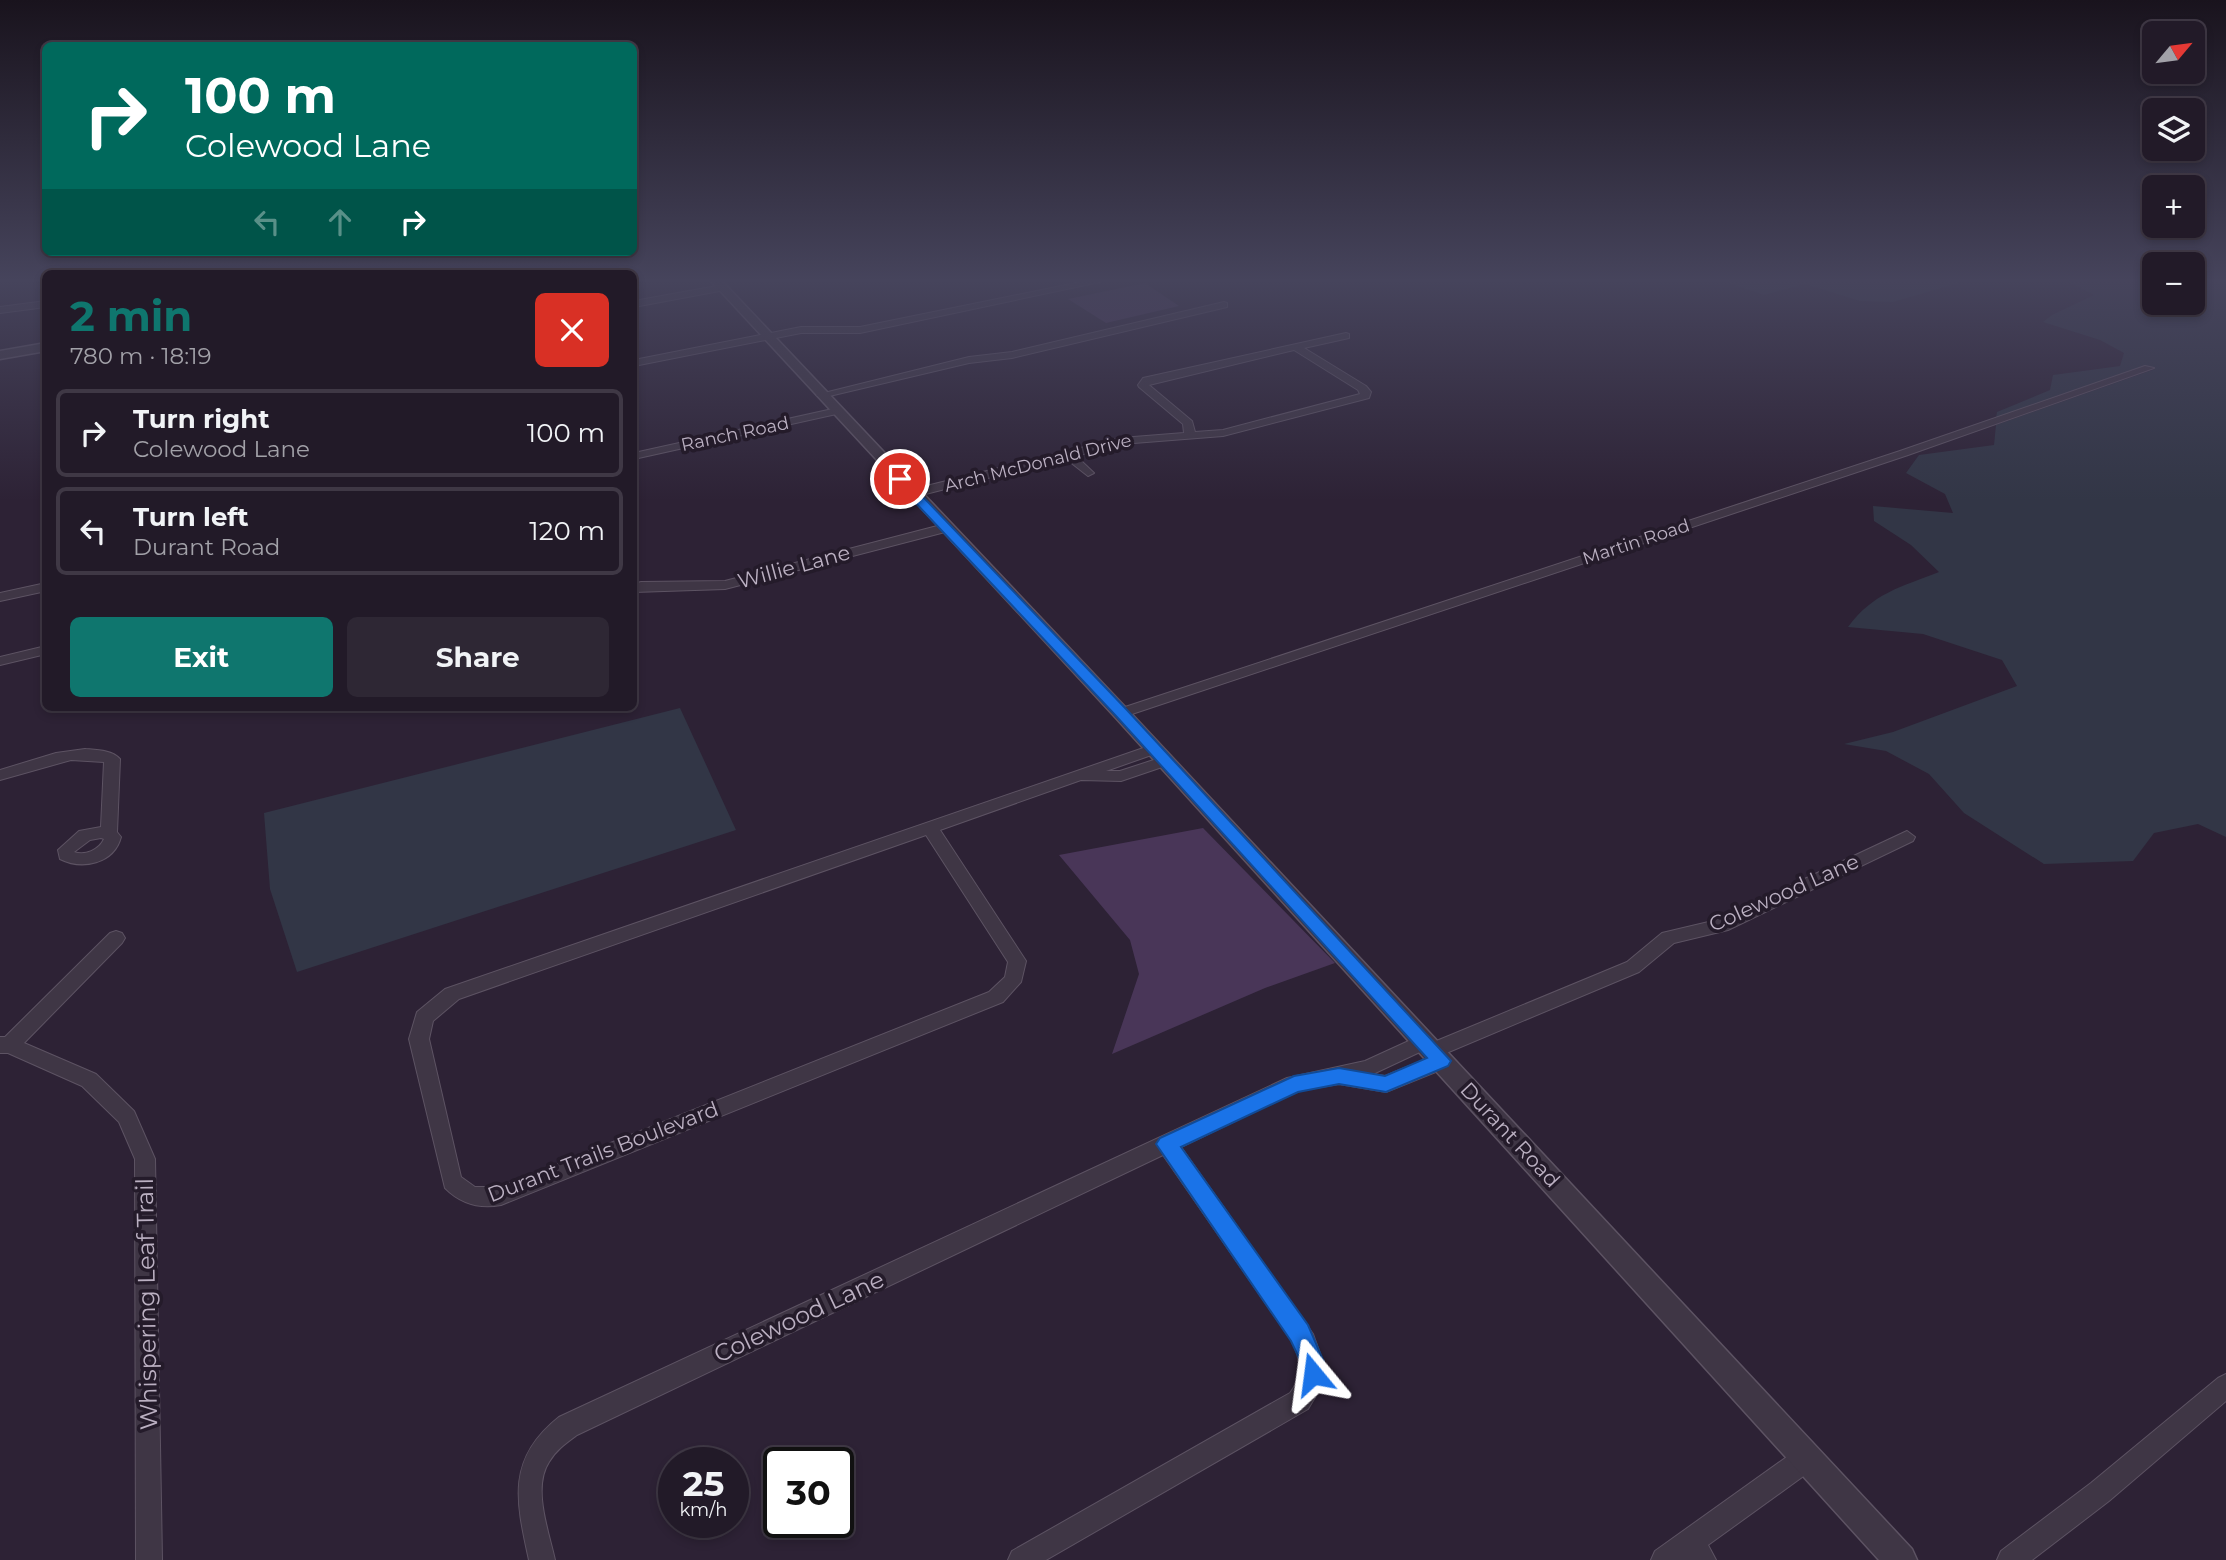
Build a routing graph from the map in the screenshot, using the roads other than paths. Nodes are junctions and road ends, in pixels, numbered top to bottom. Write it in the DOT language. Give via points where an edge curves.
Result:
graph roads {
  1 [pos="677,355"];
  2 [pos="785,355"];
  3 [pos="1013,355"];
  4 [pos="1265,355"];
  5 [pos="1308,355"];
  6 [pos="637,362"];
  7 [pos="2149,369"];
  8 [pos="821,395"];
  9 [pos="836,411"];
  10 [pos="1190,437"];
  11 [pos="637,455"];
  12 [pos="1068,455"];
  13 [pos="1088,473"];
  14 [pos="914,493"];
  15 [pos="945,528"];
  16 [pos="637,587"];
  17 [pos="42,588"];
  18 [pos="0,597"];
  19 [pos="42,651"];
  20 [pos="0,662"];
  21 [pos="1122,713"];
  22 [pos="1160,755"];
  23 [pos="0,775"];
  24 [pos="930,828"];
  25 [pos="109,834"];
  26 [pos="1908,837"];
  27 [pos="117,938"];
  28 [pos="5,1045"];
  29 [pos="1432,1051"];
  30 [pos="1167,1144"];
  31 [pos="2226,1387"];
  32 [pos="1807,1458"];
  33 [pos="1696,1551"];
  34 [pos="149,1560"];
  35 [pos="542,1560"];
  36 [pos="1021,1560"];
  37 [pos="1664,1560"];
  38 [pos="1901,1560"];
  39 [pos="2010,1560"];
  1 -- 6 [label="street"];
  2 -- 8 [label="street, Durant Road"];
  3 -- 8 [label="street" via="970,360"];
  4 -- 10 [label="street" via="1147,380 1143,385 1188,423"];
  5 -- 10 [label="street, Arch McDonald Drive" via="1362,388 1365,396 1244,429"];
  7 -- 21 [label="street, Martin Road"];
  8 -- 9 [label="street, Durant Road"];
  9 -- 11 [label="street, Ranch Road"];
  9 -- 14 [label="street, Durant Road"];
  10 -- 12 [label="street, Arch McDonald Drive" via="1133,439"];
  12 -- 13 [label="street"];
  12 -- 14 [label="street, Arch McDonald Drive"];
  14 -- 15 [label="street, Durant Road"];
  15 -- 16 [label="street, Willie Lane" via="725,585"];
  15 -- 21 [label="street, Durant Road"];
  17 -- 18 [label="street"];
  19 -- 20 [label="street"];
  21 -- 22 [label="street, Durant Road"];
  22 -- 24 [label="street, Durant Trails Boulevard" via="1121,776 1078,776"];
  22 -- 29 [label="street, Durant Road"];
  23 -- 25 [label="street" via="82,753 112,760"];
  24 -- 24 [label="street, Durant Trails Boulevard" via="452,994 438,1003 424,1017 419,1039 452,1182 464,1194 480,1199 501,1196 996,997 1010,985 1017,961"];
  26 -- 29 [label="street, Colewood Lane" via="1722,925 1668,938 1633,967"];
  27 -- 28 [label="street"];
  28 -- 34 [label="street, Whispering Leaf Trail" via="89,1080 127,1117 145,1159"];
  29 -- 30 [label="street, Colewood Lane" via="1386,1084 1339,1076 1294,1084"];
  29 -- 32 [label="street, Durant Road"];
  30 -- 35 [label="street, Colewood Lane" via="550,1437 532,1466 530,1480 529,1502"];
  30 -- 36 [label="street" via="1300,1333 1312,1362 1311,1384 1299,1401"];
  31 -- 39 [label="street"];
  32 -- 33 [label="street"];
  32 -- 38 [label="street, Durant Road"];
  33 -- 37 [label="street"];
}
